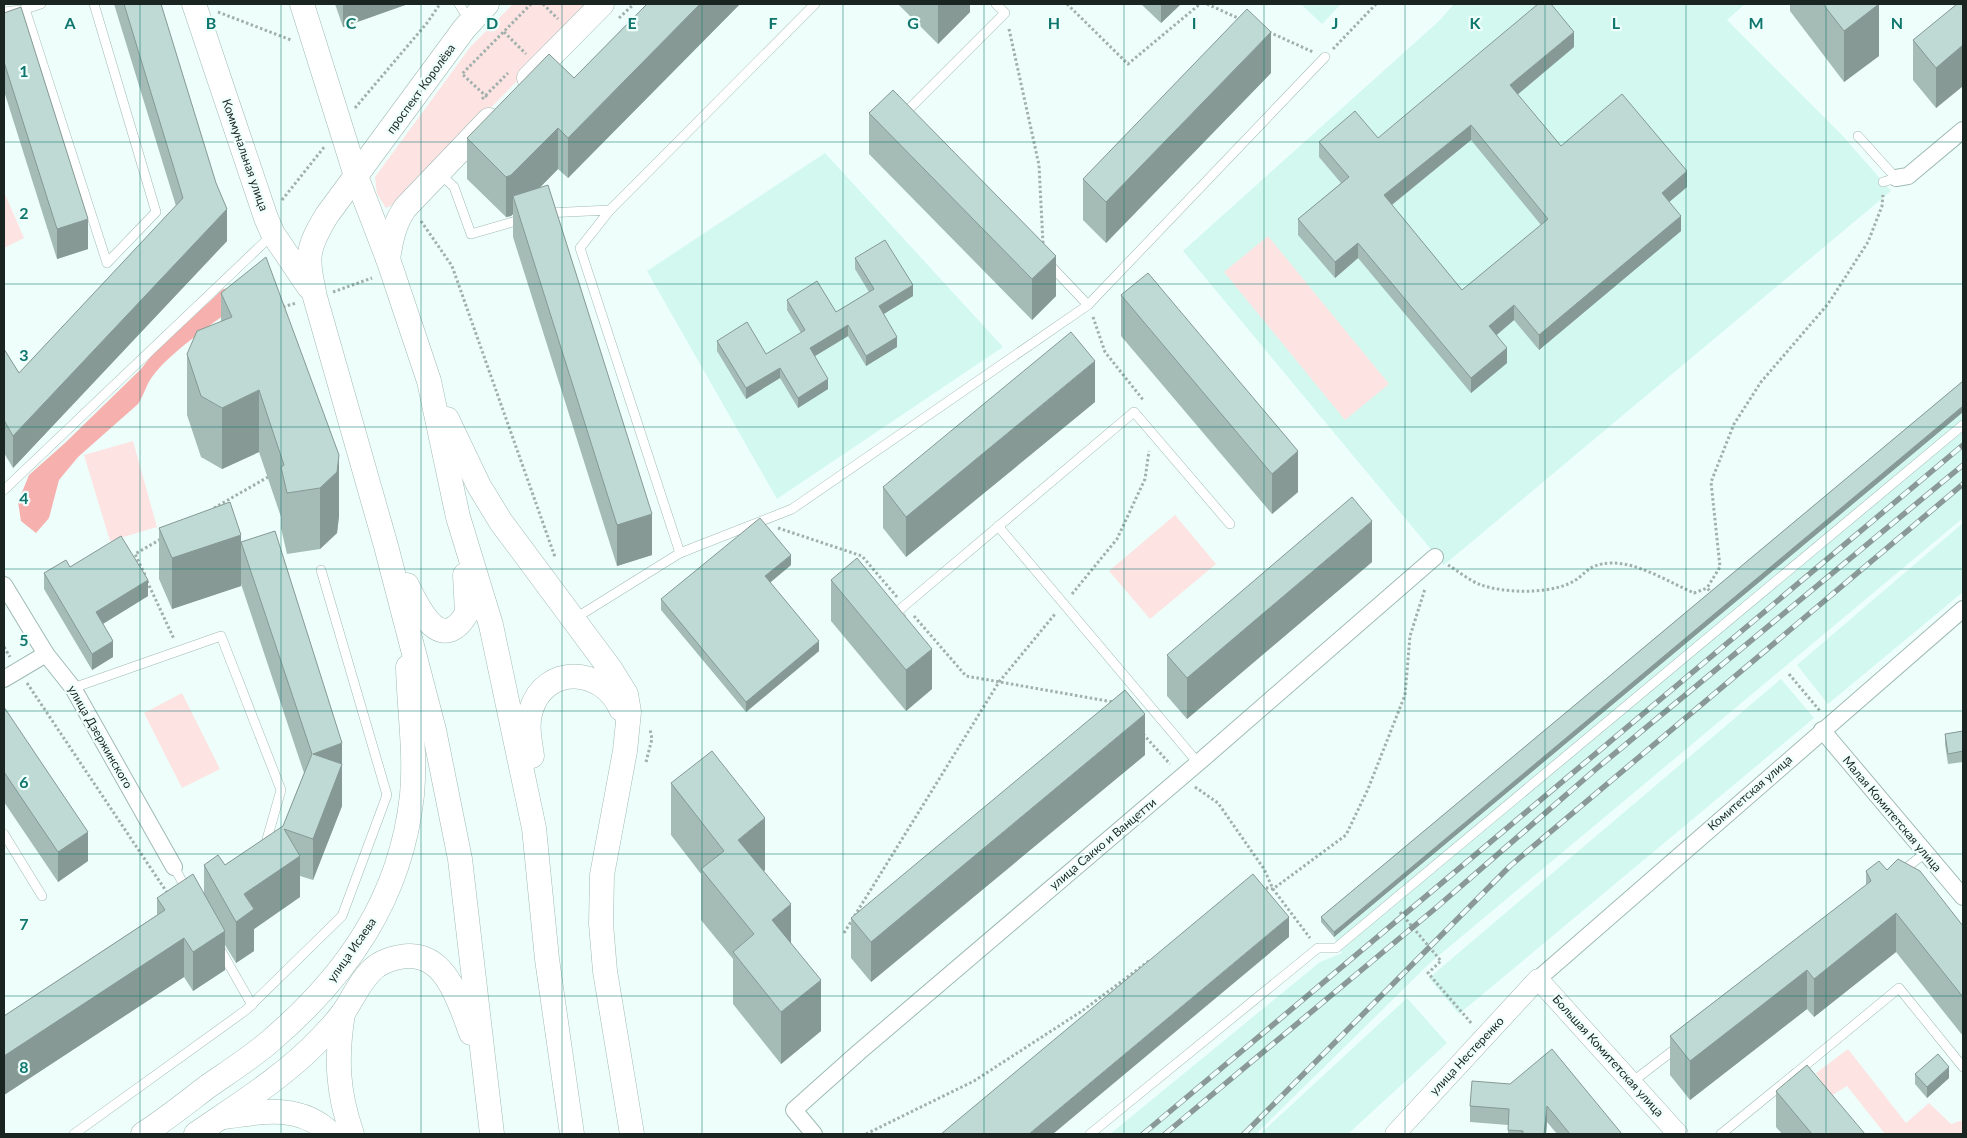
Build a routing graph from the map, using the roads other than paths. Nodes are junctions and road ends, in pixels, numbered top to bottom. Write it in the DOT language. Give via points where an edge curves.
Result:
graph roads {
  1 [pos="41,4"];
  2 [pos="94,4"];
  3 [pos="302,4"];
  4 [pos="487,4"];
  5 [pos="602,4"];
  6 [pos="815,4"];
  7 [pos="996,4"];
  8 [pos="24,6"];
  9 [pos="204,7"];
  10 [pos="4,12"];
  11 [pos="465,12"];
  12 [pos="1325,57"];
  13 [pos="912,120"];
  14 [pos="1963,130"];
  15 [pos="1858,136"];
  16 [pos="438,172"];
  17 [pos="356,176"];
  18 [pos="1890,180"];
  19 [pos="610,210"];
  20 [pos="273,234"];
  21 [pos="1043,258"];
  22 [pos="388,259"];
  23 [pos="315,297"];
  24 [pos="1088,305"];
  25 [pos="429,381"];
  26 [pos="1963,424"];
  27 [pos="4,490"];
  28 [pos="458,516"];
  29 [pos="1230,524"];
  30 [pos="998,526"];
  31 [pos="386,546"];
  32 [pos="680,553"];
  33 [pos="1436,557"];
  34 [pos="321,570"];
  35 [pos="4,585"];
  36 [pos="1963,609"];
  37 [pos="574,620"];
  38 [pos="406,622"];
  39 [pos="908,626"];
  40 [pos="46,654"];
  41 [pos="4,679"];
  42 [pos="73,688"];
  43 [pos="1823,723"];
  44 [pos="627,724"];
  45 [pos="1198,763"];
  46 [pos="534,828"];
  47 [pos="4,834"];
  48 [pos="1925,853"];
  49 [pos="263,855"];
  50 [pos="174,867"];
  51 [pos="1894,877"];
  52 [pos="200,894"];
  53 [pos="42,896"];
  54 [pos="1963,897"];
  55 [pos="215,940"];
  56 [pos="1538,978"];
  57 [pos="252,1005"];
  58 [pos="343,1012"];
  59 [pos="1686,1040"];
  60 [pos="483,1062"];
  61 [pos="1963,1067"];
  62 [pos="1796,1073"];
  63 [pos="1632,1082"];
  64 [pos="1808,1088"];
  65 [pos="220,1117"];
  66 [pos="145,1133"];
  67 [pos="1726,1133"];
  68 [pos="74,1134"];
  69 [pos="196,1134"];
  70 [pos="331,1134"];
  71 [pos="352,1134"];
  72 [pos="492,1134"];
  73 [pos="572,1134"];
  74 [pos="632,1134"];
  75 [pos="814,1134"];
  76 [pos="1090,1134"];
  77 [pos="1396,1134"];
  78 [pos="1678,1134"];
  1 -- 8 [label="lane"];
  2 -- 8 [label="lane" via="156,212 107,263"];
  3 -- 17 [label="main road"];
  4 -- 11 [label="main road, проспект Королёва"];
  5 -- 16 [label="main road" via="497,101"];
  6 -- 19 [label="lane"];
  7 -- 13 [label="lane" via="1005,14 905,113"];
  8 -- 10 [label="lane"];
  9 -- 20 [label="main road, Коммунальная улица"];
  11 -- 17 [label="main road, проспект Королёва"];
  12 -- 24 [label="lane"];
  14 -- 18 [label="street" via="1908,176"];
  15 -- 18 [label="lane"];
  16 -- 19 [label="lane" via="454,187 471,234 551,211"];
  16 -- 22 [label="main road" via="398,219"];
  17 -- 22 [label="main road"];
  17 -- 23 [label="main road, проспект Королёва" via="310,246 308,262"];
  19 -- 32 [label="lane" via="580,248"];
  20 -- 23 [label="main road, Коммунальная улица"];
  20 -- 27 [label="lane"];
  21 -- 24 [label="lane"];
  22 -- 25 [label="main road"];
  23 -- 31 [label="main road"];
  24 -- 32 [label="lane" via="792,509"];
  25 -- 28 [label="main road"];
  25 -- 37 [label="main road" via="479,486 501,522"];
  26 -- 76 [label="lane" via="1336,948 1318,948"];
  28 -- 31 [label="main road" via="468,604 467,612 456,626 439,629 423,618"];
  28 -- 46 [label="main road" via="491,625"];
  29 -- 30 [label="lane" via="1134,412"];
  30 -- 39 [label="lane" via="897,612"];
  30 -- 45 [label="lane"];
  31 -- 38 [label="main road"];
  32 -- 37 [label="lane"];
  33 -- 45 [label="street, улица Сакко и Ванцетти"];
  34 -- 57 [label="lane" via="387,795 342,916"];
  35 -- 40 [label="street, улица Дзержинского"];
  36 -- 43 [label="street, Комитетская улица"];
  37 -- 44 [label="main road" via="626,694"];
  38 -- 60 [label="main road" via="434,730 460,859"];
  38 -- 66 [label="main road, улица Исаева" via="412,793 403,848 379,912 356,948 297,1017 267,1044"];
  40 -- 41 [label="street"];
  40 -- 42 [label="street, улица Дзержинского"];
  42 -- 49 [label="lane" via="221,636 281,790"];
  42 -- 50 [label="street, улица Дзержинского"];
  43 -- 48 [label="street, Малая Комитетская улица"];
  43 -- 56 [label="street, Комитетская улица"];
  44 -- 46 [label="main road" via="613,694 592,678 567,677 542,690 535,699 529,721 535,781"];
  44 -- 74 [label="main road" via="625,752 602,875 601,924 605,971"];
  45 -- 75 [label="street, улица Сакко и Ванцетти" via="794,1110"];
  46 -- 73 [label="main road" via="551,986"];
  47 -- 53 [label="lane"];
  48 -- 51 [label="lane"];
  48 -- 54 [label="street, Малая Комитетская улица"];
  50 -- 52 [label="lane" via="192,899"];
  55 -- 57 [label="lane"];
  56 -- 63 [label="street, Большая Комитетская улица"];
  56 -- 77 [label="street, улица Нестеренко"];
  57 -- 68 [label="lane"];
  58 -- 60 [label="main road" via="372,970 388,960 404,956 421,959 435,965 453,985"];
  58 -- 65 [label="main road" via="301,1058"];
  58 -- 71 [label="main road" via="338,1079"];
  59 -- 63 [label="lane"];
  60 -- 72 [label="main road"];
  61 -- 62 [label="lane" via="1899,988"];
  62 -- 64 [label="lane"];
  62 -- 67 [label="lane"];
  63 -- 78 [label="street, Большая Комитетская улица"];
  65 -- 66 [label="main road"];
  65 -- 69 [label="main road"];
  65 -- 70 [label="main road" via="283,1110 313,1120"];
}
